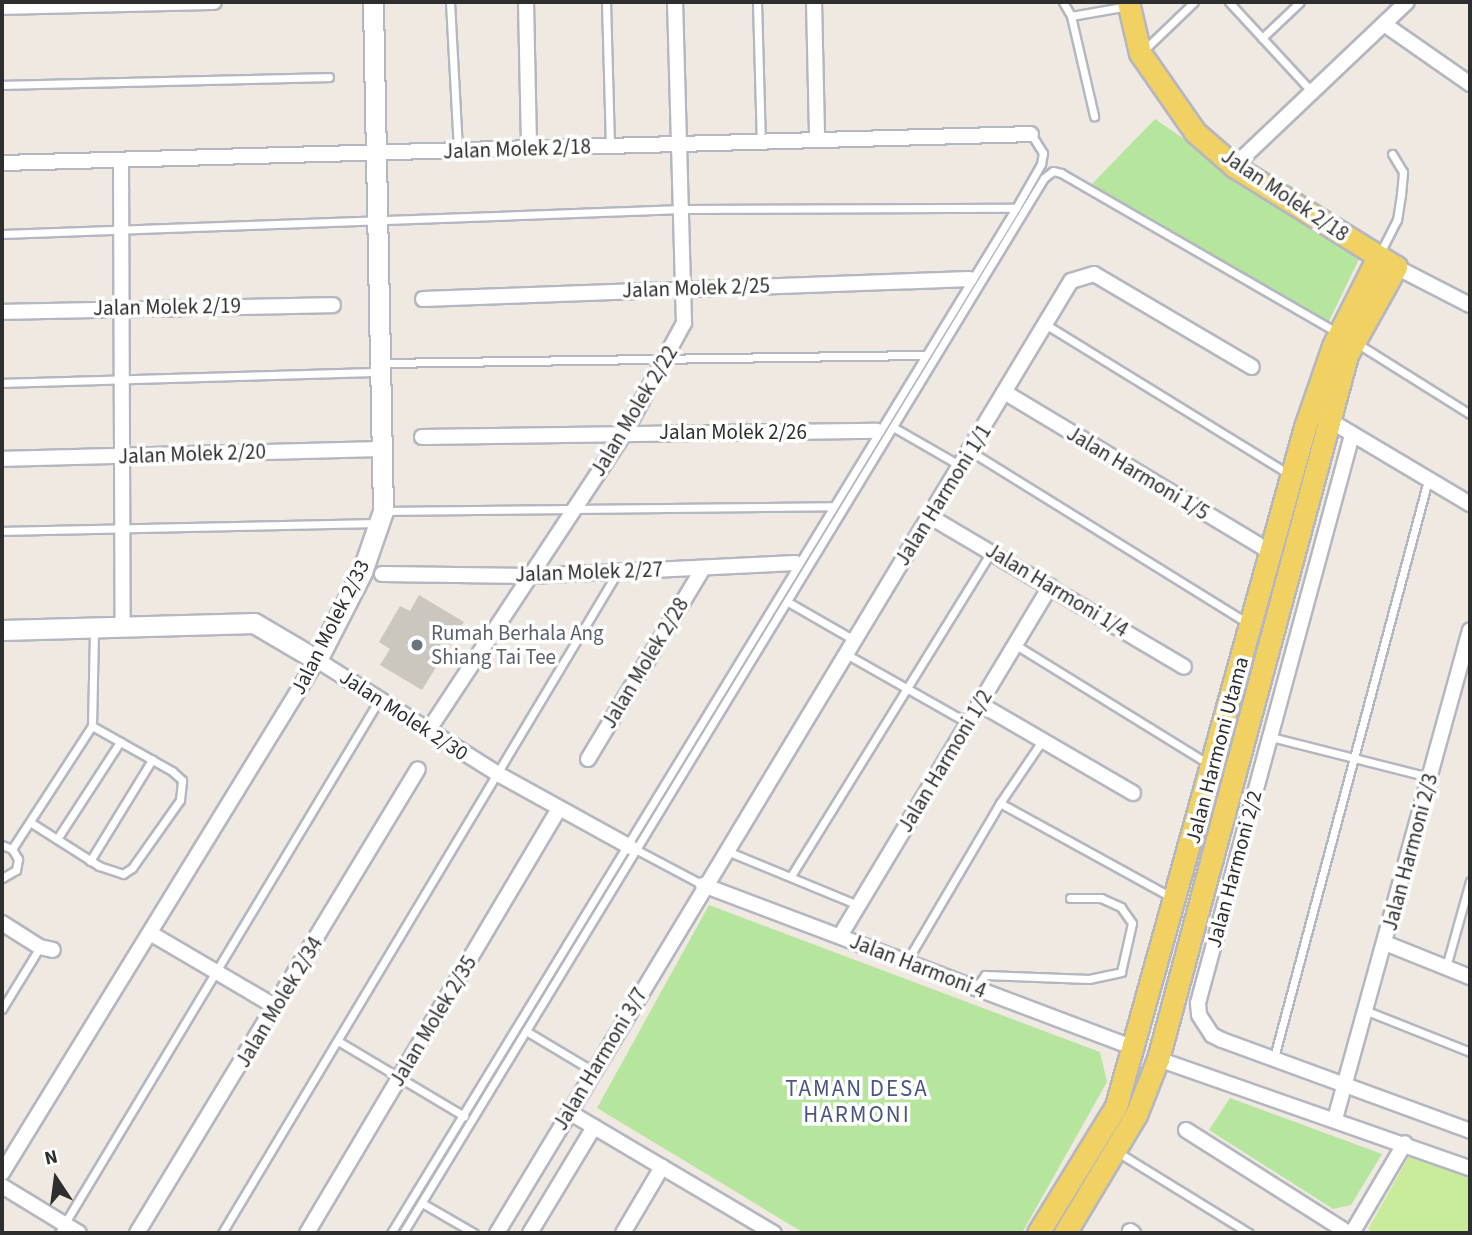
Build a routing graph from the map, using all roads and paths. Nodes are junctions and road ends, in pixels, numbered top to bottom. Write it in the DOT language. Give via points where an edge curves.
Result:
graph roads {
  1 [pos="214,2"];
  2 [pos="373,2"];
  3 [pos="450,2"];
  4 [pos="526,2"];
  5 [pos="606,2"];
  6 [pos="675,2"];
  7 [pos="757,2"];
  8 [pos="814,2"];
  9 [pos="1063,2"];
  10 [pos="1194,2"];
  11 [pos="1229,2"];
  12 [pos="1300,2"];
  13 [pos="1407,2"];
  14 [pos="1128,4"];
  15 [pos="2,7"];
  16 [pos="1071,16"];
  17 [pos="1384,24"];
  18 [pos="1262,38"];
  19 [pos="1140,52"];
  20 [pos="329,77"];
  21 [pos="1470,84"];
  22 [pos="2,85"];
  23 [pos="1312,92"];
  24 [pos="1094,116"];
  25 [pos="1031,134"];
  26 [pos="817,137"];
  27 [pos="761,141"];
  28 [pos="680,144"];
  29 [pos="610,146"];
  30 [pos="529,148"];
  31 [pos="458,150"];
  32 [pos="1392,153"];
  33 [pos="379,154"];
  34 [pos="121,160"];
  35 [pos="2,163"];
  36 [pos="1234,166"];
  37 [pos="1016,208"];
  38 [pos="683,209"];
  39 [pos="379,221"];
  40 [pos="120,230"];
  41 [pos="2,234"];
  42 [pos="1387,262"];
  43 [pos="970,279"];
  44 [pos="686,288"];
  45 [pos="423,299"];
  46 [pos="332,305"];
  47 [pos="1470,305"];
  48 [pos="120,308"];
  49 [pos="2,312"];
  50 [pos="1045,324"];
  51 [pos="1346,337"];
  52 [pos="923,355"];
  53 [pos="667,360"];
  54 [pos="1252,367"];
  55 [pos="380,368"];
  56 [pos="121,380"];
  57 [pos="2,383"];
  58 [pos="1006,393"];
  59 [pos="1319,414"];
  60 [pos="1470,414"];
  61 [pos="893,427"];
  62 [pos="877,431"];
  63 [pos="625,432"];
  64 [pos="1352,435"];
  65 [pos="422,437"];
  66 [pos="383,449"];
  67 [pos="970,451"];
  68 [pos="121,456"];
  69 [pos="2,459"];
  70 [pos="961,466"];
  71 [pos="1291,476"];
  72 [pos="1428,480"];
  73 [pos="1470,504"];
  74 [pos="831,506"];
  75 [pos="574,508"];
  76 [pos="929,516"];
  77 [pos="381,517"];
  78 [pos="122,530"];
  79 [pos="2,531"];
  80 [pos="992,551"];
  81 [pos="1271,552"];
  82 [pos="796,563"];
  83 [pos="703,568"];
  84 [pos="617,572"];
  85 [pos="382,574"];
  86 [pos="530,576"];
  87 [pos="1049,586"];
  88 [pos="788,602"];
  89 [pos="1251,625"];
  90 [pos="123,626"];
  91 [pos="94,627"];
  92 [pos="2,630"];
  93 [pos="1470,630"];
  94 [pos="854,640"];
  95 [pos="1016,645"];
  96 [pos="846,654"];
  97 [pos="317,660"];
  98 [pos="1466,663"];
  99 [pos="1184,667"];
  100 [pos="909,689"];
  101 [pos="380,699"];
  102 [pos="980,704"];
  103 [pos="968,723"];
  104 [pos="92,726"];
  105 [pos="428,731"];
  106 [pos="1270,737"];
  107 [pos="1043,740"];
  108 [pos="120,742"];
  109 [pos="1354,758"];
  110 [pos="588,759"];
  111 [pos="152,760"];
  112 [pos="1212,766"];
  113 [pos="418,769"];
  114 [pos="498,774"];
  115 [pos="1430,778"];
  116 [pos="1133,793"];
  117 [pos="1000,803"];
  118 [pos="559,809"];
  119 [pos="30,822"];
  120 [pos="57,839"];
  121 [pos="2,845"];
  122 [pos="634,848"];
  123 [pos="12,849"];
  124 [pos="725,850"];
  125 [pos="90,861"];
  126 [pos="791,876"];
  127 [pos="2,878"];
  128 [pos="1470,881"];
  129 [pos="704,885"];
  130 [pos="1070,898"];
  131 [pos="1177,900"];
  132 [pos="859,905"];
  133 [pos="2,923"];
  134 [pos="150,933"];
  135 [pos="840,936"];
  136 [pos="1385,943"];
  137 [pos="47,948"];
  138 [pos="907,961"];
  139 [pos="1446,967"];
  140 [pos="217,972"];
  141 [pos="1470,977"];
  142 [pos="976,988"];
  143 [pos="276,1007"];
  144 [pos="2,1009"];
  145 [pos="1367,1011"];
  146 [pos="526,1031"];
  147 [pos="338,1041"];
  148 [pos="1132,1047"];
  149 [pos="1470,1052"];
  150 [pos="1158,1059"];
  151 [pos="1273,1061"];
  152 [pos="593,1071"];
  153 [pos="399,1078"];
  154 [pos="1343,1081"];
  155 [pos="569,1112"];
  156 [pos="464,1116"];
  157 [pos="1330,1118"];
  158 [pos="594,1126"];
  159 [pos="1470,1129"];
  160 [pos="1186,1130"];
  161 [pos="1405,1143"];
  162 [pos="1115,1151"];
  163 [pos="662,1167"];
  164 [pos="1470,1168"];
  165 [pos="2,1173"];
  166 [pos="2,1186"];
  167 [pos="422,1203"];
  168 [pos="61,1229"];
  169 [pos="79,1233"];
  170 [pos="137,1233"];
  171 [pos="222,1233"];
  172 [pos="307,1233"];
  173 [pos="391,1233"];
  174 [pos="403,1233"];
  175 [pos="474,1233"];
  176 [pos="497,1233"];
  177 [pos="530,1233"];
  178 [pos="623,1233"];
  179 [pos="774,1233"];
  180 [pos="1038,1233"];
  181 [pos="1065,1233"];
  182 [pos="1249,1233"];
  183 [pos="1350,1233"];
  1 -- 15 [label="street"];
  2 -- 33 [label="street, Jalan Molek 2/33"];
  3 -- 31 [label="lane"];
  4 -- 30 [label="street"];
  5 -- 29 [label="lane"];
  6 -- 28 [label="street, Jalan Molek 2/22"];
  7 -- 27 [label="lane"];
  8 -- 26 [label="street"];
  9 -- 16 [label="lane"];
  10 -- 19 [label="lane"];
  11 -- 18 [label="lane"];
  12 -- 18 [label="lane"];
  13 -- 17 [label="street"];
  14 -- 16 [label="lane"];
  14 -- 19 [label="main road, Jalan Molek 2/18"];
  16 -- 24 [label="lane"];
  17 -- 21 [label="street"];
  17 -- 23 [label="street"];
  18 -- 23 [label="lane"];
  19 -- 36 [label="main road, Jalan Molek 2/18" via="1195,132"];
  20 -- 22 [label="lane"];
  23 -- 36 [label="street"];
  25 -- 26 [label="street, Jalan Molek 2/18"];
  25 -- 37 [label="lane" via="1043,153 1041,164"];
  26 -- 27 [label="street, Jalan Molek 2/18"];
  27 -- 28 [label="street, Jalan Molek 2/18"];
  28 -- 29 [label="street, Jalan Molek 2/18"];
  28 -- 38 [label="street, Jalan Molek 2/22"];
  29 -- 30 [label="street, Jalan Molek 2/18"];
  30 -- 31 [label="street, Jalan Molek 2/18"];
  31 -- 33 [label="street, Jalan Molek 2/18"];
  32 -- 42 [label="lane" via="1403,172"];
  33 -- 34 [label="street, Jalan Molek 2/18"];
  33 -- 39 [label="street, Jalan Molek 2/33"];
  34 -- 35 [label="street, Jalan Molek 2/18"];
  34 -- 40 [label="street"];
  36 -- 42 [label="main road, Jalan Molek 2/18"];
  37 -- 38 [label="lane"];
  37 -- 43 [label="lane"];
  38 -- 39 [label="lane"];
  38 -- 44 [label="street, Jalan Molek 2/22"];
  39 -- 40 [label="lane"];
  39 -- 55 [label="street, Jalan Molek 2/33"];
  40 -- 41 [label="lane"];
  40 -- 48 [label="street"];
  42 -- 47 [label="street"];
  42 -- 51 [label="main road, Jalan Harmoni Utama"];
  43 -- 44 [label="street, Jalan Molek 2/25"];
  43 -- 52 [label="lane"];
  44 -- 45 [label="street, Jalan Molek 2/25"];
  44 -- 53 [label="street, Jalan Molek 2/22" via="684,323"];
  46 -- 48 [label="street, Jalan Molek 2/19"];
  48 -- 49 [label="street, Jalan Molek 2/19"];
  48 -- 56 [label="street"];
  50 -- 54 [label="street, Jalan Harmoni 1/1" via="1071,281 1094,274"];
  50 -- 58 [label="street, Jalan Harmoni 1/1"];
  50 -- 71 [label="lane"];
  51 -- 59 [label="main road, Jalan Harmoni Utama"];
  51 -- 60 [label="lane"];
  51 -- 61 [label="lane" via="1053,171"];
  52 -- 53 [label="lane"];
  52 -- 62 [label="lane"];
  53 -- 55 [label="lane"];
  53 -- 63 [label="street, Jalan Molek 2/22"];
  55 -- 56 [label="lane"];
  55 -- 66 [label="street, Jalan Molek 2/33"];
  56 -- 57 [label="lane"];
  56 -- 68 [label="street"];
  58 -- 67 [label="street, Jalan Harmoni 1/1"];
  58 -- 81 [label="street, Jalan Harmoni 1/5"];
  59 -- 64 [label="street"];
  59 -- 71 [label="main road, Jalan Harmoni Utama"];
  59 -- 150 [label="main road, Jalan Harmoni Utama"];
  61 -- 70 [label="lane"];
  61 -- 88 [label="lane"];
  62 -- 63 [label="street, Jalan Molek 2/26"];
  62 -- 74 [label="lane"];
  63 -- 65 [label="street, Jalan Molek 2/26"];
  63 -- 75 [label="street, Jalan Molek 2/22"];
  64 -- 72 [label="street"];
  64 -- 106 [label="street, Jalan Harmoni 2/2"];
  66 -- 68 [label="street, Jalan Molek 2/20"];
  66 -- 77 [label="street, Jalan Molek 2/33"];
  67 -- 70 [label="street, Jalan Harmoni 1/1"];
  67 -- 89 [label="lane"];
  68 -- 69 [label="street, Jalan Molek 2/20"];
  68 -- 78 [label="street"];
  70 -- 76 [label="street, Jalan Harmoni 1/1"];
  71 -- 81 [label="main road, Jalan Harmoni Utama"];
  72 -- 73 [label="street"];
  72 -- 109 [label="lane"];
  74 -- 75 [label="lane"];
  74 -- 82 [label="lane"];
  75 -- 77 [label="lane"];
  75 -- 86 [label="street, Jalan Molek 2/22"];
  76 -- 80 [label="street, Jalan Harmoni 1/4"];
  76 -- 94 [label="street, Jalan Harmoni 1/1"];
  77 -- 78 [label="lane"];
  77 -- 97 [label="street, Jalan Molek 2/33" via="362,572"];
  78 -- 79 [label="lane"];
  78 -- 90 [label="street"];
  80 -- 87 [label="street, Jalan Harmoni 1/4"];
  80 -- 100 [label="lane"];
  81 -- 89 [label="main road, Jalan Harmoni Utama"];
  82 -- 83 [label="street, Jalan Molek 2/27"];
  82 -- 122 [label="lane"];
  83 -- 84 [label="street, Jalan Molek 2/27"];
  83 -- 110 [label="street, Jalan Molek 2/28"];
  84 -- 86 [label="street, Jalan Molek 2/27"];
  84 -- 114 [label="lane"];
  85 -- 86 [label="street, Jalan Molek 2/27"];
  86 -- 105 [label="street, Jalan Molek 2/22"];
  87 -- 95 [label="street, Jalan Harmoni 1/2"];
  87 -- 99 [label="street, Jalan Harmoni 1/4"];
  88 -- 94 [label="lane"];
  88 -- 122 [label="lane"];
  89 -- 112 [label="main road, Jalan Harmoni Utama"];
  90 -- 91 [label="street, Jalan Molek 2/30"];
  90 -- 97 [label="street, Jalan Molek 2/30" via="254,622"];
  91 -- 92 [label="street, Jalan Molek 2/30"];
  91 -- 104 [label="lane"];
  93 -- 98 [label="street, Jalan Harmoni 2/3"];
  94 -- 96 [label="street, Jalan Harmoni 1/1"];
  95 -- 102 [label="street, Jalan Harmoni 1/2"];
  95 -- 112 [label="lane"];
  96 -- 100 [label="lane"];
  96 -- 124 [label="street, Jalan Harmoni 1/1"];
  97 -- 101 [label="street, Jalan Molek 2/30"];
  97 -- 134 [label="street, Jalan Molek 2/33"];
  98 -- 115 [label="street, Jalan Harmoni 2/3"];
  100 -- 103 [label="lane"];
  100 -- 126 [label="lane"];
  101 -- 105 [label="street, Jalan Molek 2/30"];
  101 -- 140 [label="lane"];
  102 -- 103 [label="street, Jalan Harmoni 1/2"];
  102 -- 107 [label="street"];
  103 -- 132 [label="street, Jalan Harmoni 1/2"];
  104 -- 108 [label="lane"];
  104 -- 119 [label="lane"];
  105 -- 114 [label="street, Jalan Molek 2/30"];
  106 -- 109 [label="lane"];
  106 -- 151 [label="street, Jalan Harmoni 2/2" via="1198,1003 1203,1026 1212,1035"];
  107 -- 116 [label="street"];
  107 -- 117 [label="lane"];
  108 -- 111 [label="lane"];
  108 -- 120 [label="lane"];
  109 -- 115 [label="lane"];
  109 -- 151 [label="lane"];
  111 -- 125 [label="lane"];
  111 -- 125 [label="lane" via="182,780 180,800 132,868 123,874"];
  112 -- 131 [label="main road, Jalan Harmoni Utama"];
  113 -- 143 [label="street, Jalan Molek 2/34"];
  114 -- 118 [label="street, Jalan Molek 2/30"];
  114 -- 147 [label="lane"];
  115 -- 136 [label="street, Jalan Harmoni 2/3"];
  117 -- 131 [label="lane"];
  117 -- 138 [label="lane"];
  118 -- 122 [label="street, Jalan Molek 2/30"];
  118 -- 153 [label="street, Jalan Molek 2/35"];
  119 -- 120 [label="lane"];
  119 -- 123 [label="lane"];
  120 -- 125 [label="lane"];
  121 -- 123 [label="lane"];
  122 -- 129 [label="lane"];
  122 -- 146 [label="lane"];
  122 -- 156 [label="lane"];
  123 -- 127 [label="lane" via="18,864 12,874"];
  124 -- 126 [label="lane"];
  124 -- 129 [label="street, Jalan Harmoni 1/1"];
  126 -- 132 [label="lane"];
  128 -- 139 [label="lane"];
  129 -- 135 [label="street, Jalan Harmoni 4"];
  129 -- 152 [label="street, Jalan Harmoni 3/7"];
  130 -- 142 [label="lane" via="1101,898 1121,906 1132,923 1121,972 1089,979 985,975"];
  131 -- 148 [label="main road, Jalan Harmoni Utama"];
  132 -- 135 [label="street, Jalan Harmoni 1/2"];
  133 -- 137 [label="street"];
  134 -- 140 [label="street"];
  134 -- 165 [label="street, Jalan Molek 2/33"];
  135 -- 138 [label="street, Jalan Harmoni 4"];
  136 -- 139 [label="street"];
  136 -- 145 [label="street, Jalan Harmoni 2/3"];
  137 -- 144 [label="lane"];
  138 -- 142 [label="street, Jalan Harmoni 4"];
  139 -- 141 [label="street"];
  140 -- 143 [label="street"];
  140 -- 168 [label="lane"];
  142 -- 148 [label="street, Jalan Harmoni 4"];
  143 -- 170 [label="street, Jalan Molek 2/34"];
  145 -- 149 [label="lane"];
  145 -- 154 [label="street, Jalan Harmoni 2/3"];
  146 -- 152 [label="lane"];
  146 -- 167 [label="lane"];
  147 -- 153 [label="lane"];
  147 -- 171 [label="lane"];
  148 -- 180 [label="main road, Jalan Harmoni Utama" via="1116,1106"];
  150 -- 157 [label="street"];
  150 -- 162 [label="main road, Jalan Harmoni Utama" via="1136,1115"];
  151 -- 154 [label="street, Jalan Harmoni 2/2"];
  152 -- 155 [label="street, Jalan Harmoni 3/7"];
  153 -- 156 [label="lane"];
  153 -- 172 [label="street, Jalan Molek 2/35"];
  154 -- 157 [label="street, Jalan Harmoni 2/3"];
  154 -- 159 [label="street, Jalan Harmoni 2/2"];
  155 -- 158 [label="street"];
  155 -- 176 [label="street, Jalan Harmoni 3/7"];
  156 -- 173 [label="lane"];
  157 -- 161 [label="street"];
  158 -- 163 [label="street"];
  158 -- 177 [label="street"];
  160 -- 183 [label="street"];
  161 -- 164 [label="street"];
  161 -- 183 [label="street"];
  162 -- 181 [label="main road, Jalan Harmoni Utama"];
  162 -- 182 [label="lane"];
  163 -- 178 [label="street"];
  163 -- 179 [label="street"];
  166 -- 168 [label="street"];
  167 -- 174 [label="lane"];
  167 -- 175 [label="lane"];
  168 -- 169 [label="street"];
}
